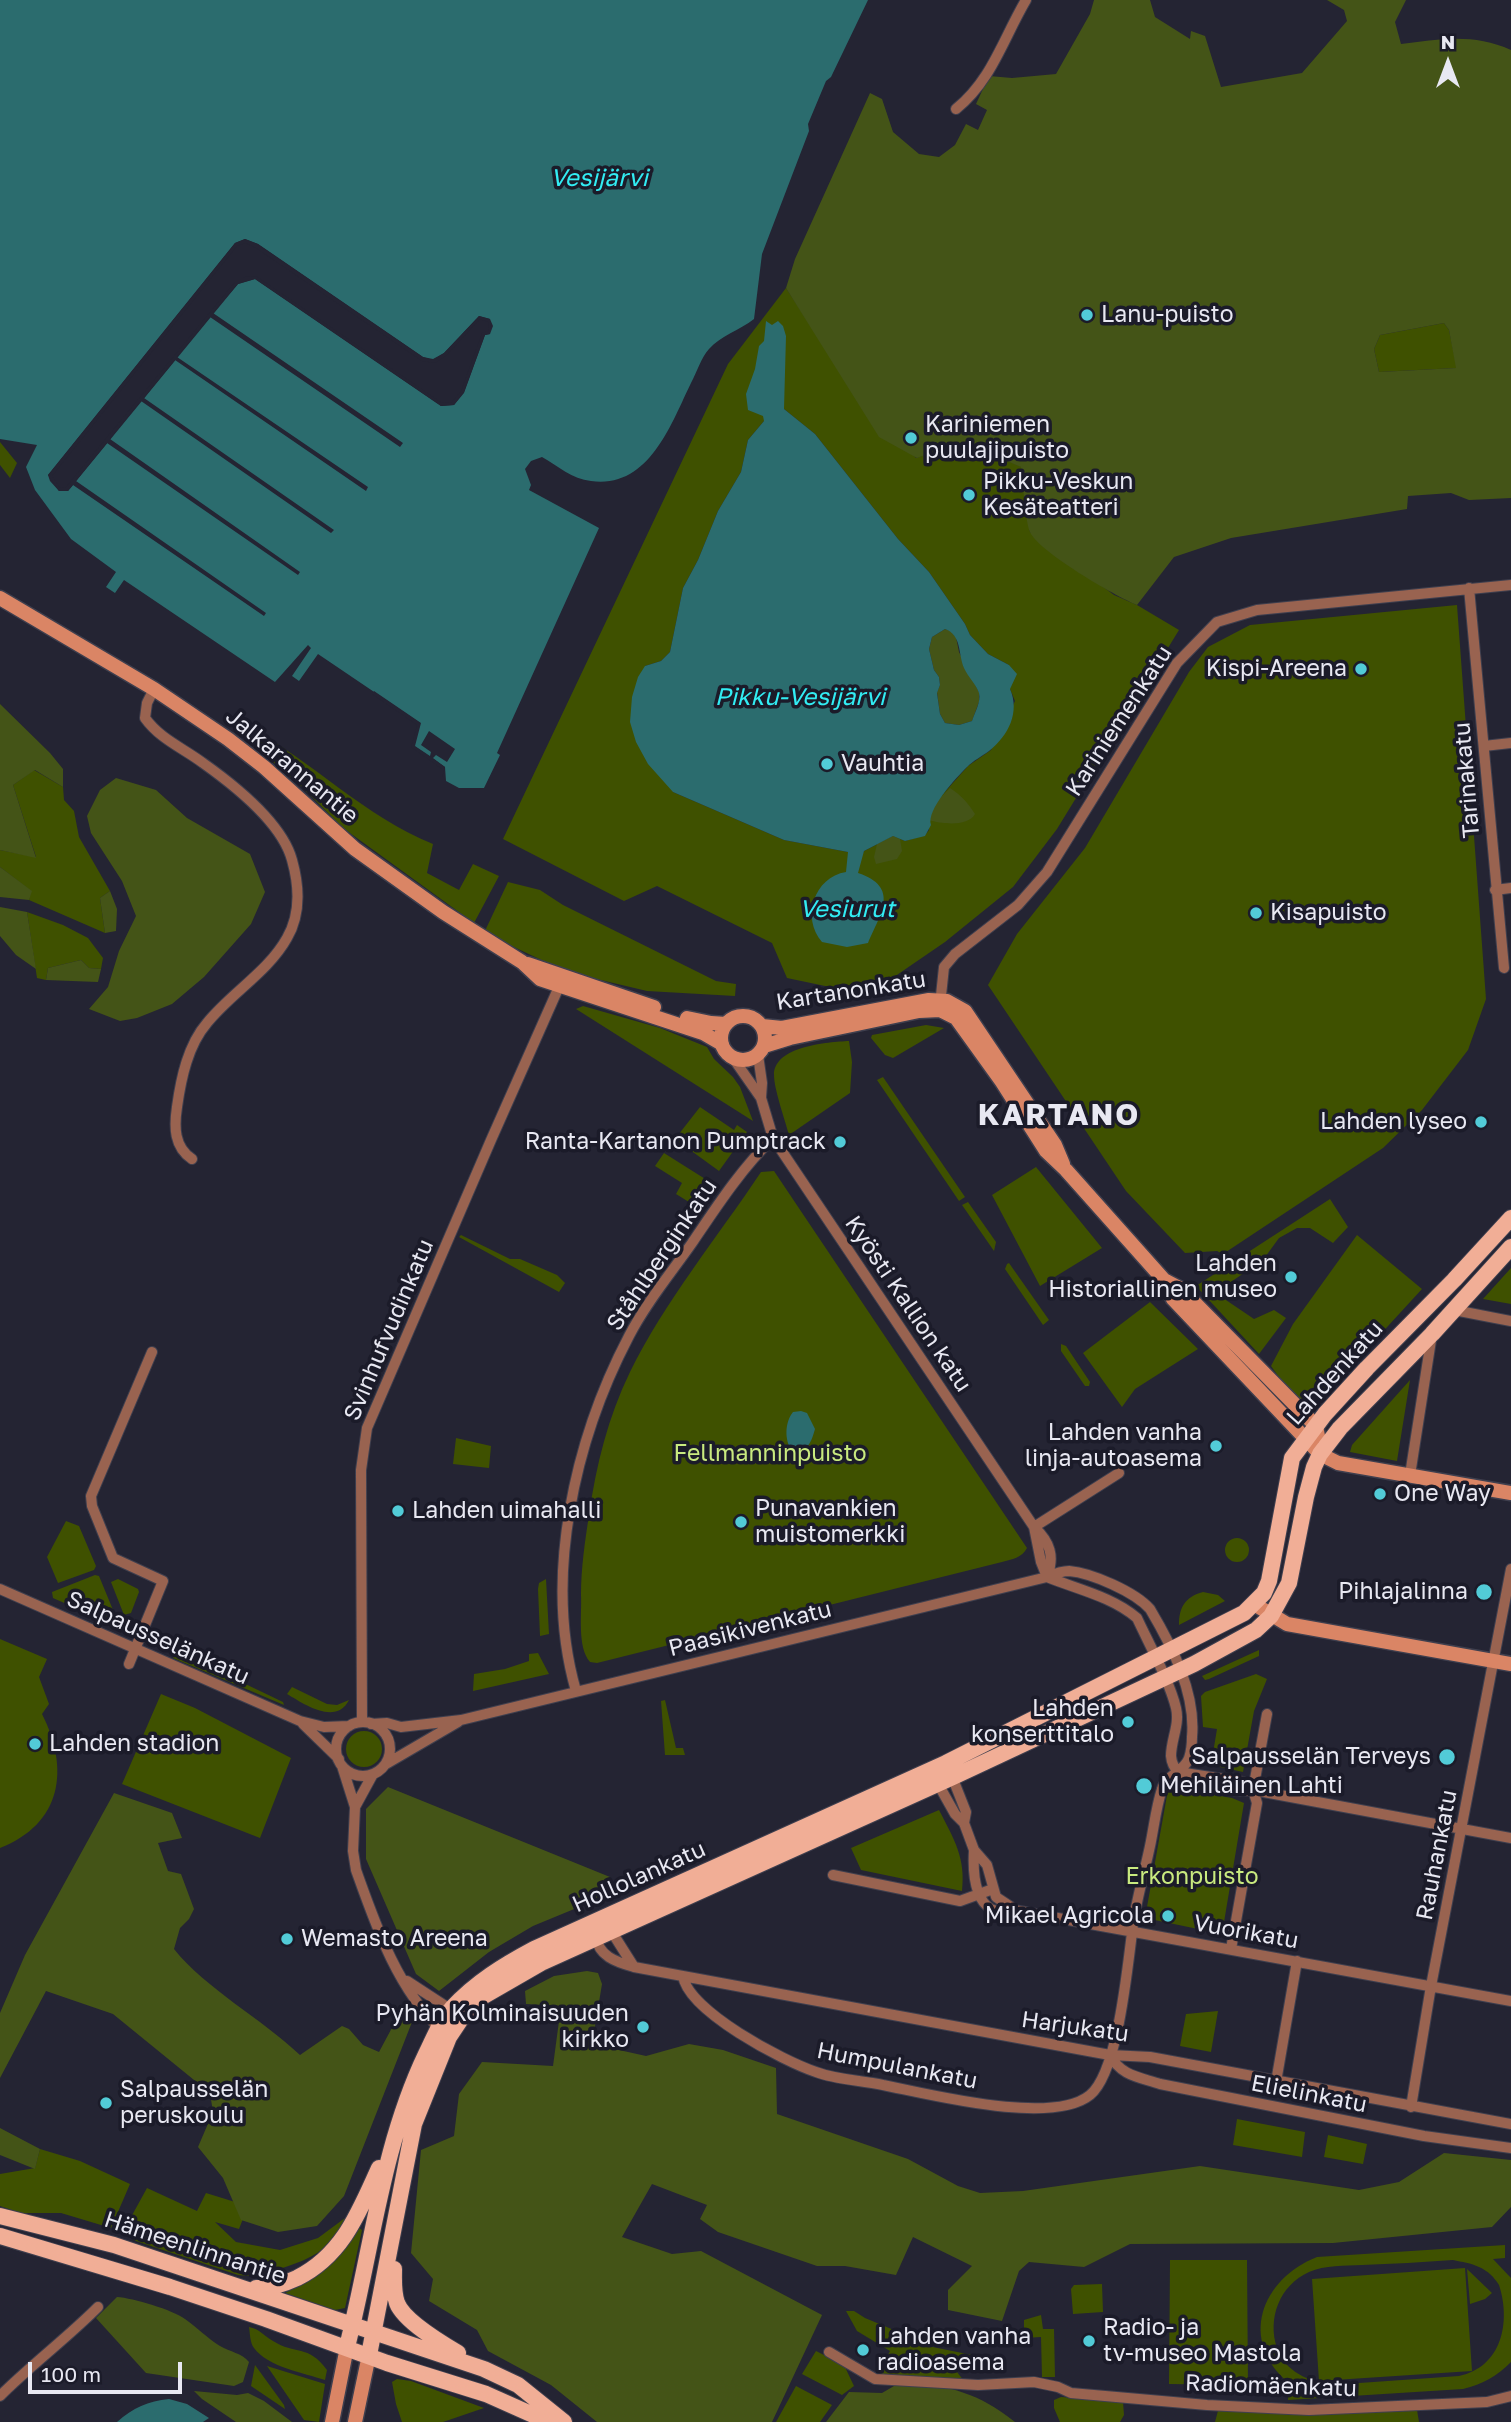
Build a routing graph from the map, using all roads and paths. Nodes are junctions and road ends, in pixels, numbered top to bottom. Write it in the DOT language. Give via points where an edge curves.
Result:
graph roads {
  1 [pos="1026,0"];
  2 [pos="956,109"];
  3 [pos="1511,585"];
  4 [pos="0,588"];
  5 [pos="1468,588"];
  6 [pos="0,598"];
  7 [pos="26,613"];
  8 [pos="154,689"];
  9 [pos="1511,743"];
  10 [pos="1484,746"];
  11 [pos="1511,888"];
  12 [pos="1495,890"];
  13 [pos="1504,968"];
  14 [pos="561,982"];
  15 [pos="940,1005"];
  16 [pos="726,1024"];
  17 [pos="762,1026"];
  18 [pos="722,1044"];
  19 [pos="761,1051"];
  20 [pos="733,1058"];
  21 [pos="761,1098"];
  22 [pos="773,1138"];
  23 [pos="192,1159"];
  24 [pos="1066,1170"];
  25 [pos="1511,1218"];
  26 [pos="1511,1247"];
  27 [pos="1454,1310"];
  28 [pos="1511,1321"];
  29 [pos="1432,1334"];
  30 [pos="152,1352"];
  31 [pos="1311,1432"];
  32 [pos="1320,1454"];
  33 [pos="1119,1472"];
  34 [pos="1410,1475"];
  35 [pos="1511,1493"];
  36 [pos="1034,1527"];
  37 [pos="1511,1569"];
  38 [pos="1047,1577"];
  39 [pos="0,1589"];
  40 [pos="1254,1604"];
  41 [pos="1271,1616"];
  42 [pos="135,1649"];
  43 [pos="1171,1650"];
  44 [pos="1155,1659"];
  45 [pos="1494,1661"];
  46 [pos="129,1664"];
  47 [pos="1511,1664"];
  48 [pos="1187,1667"];
  49 [pos="1157,1681"];
  50 [pos="576,1691"];
  51 [pos="1267,1714"];
  52 [pos="461,1720"];
  53 [pos="300,1721"];
  54 [pos="366,1723"];
  55 [pos="349,1726"];
  56 [pos="340,1762"];
  57 [pos="384,1765"];
  58 [pos="1178,1772"];
  59 [pos="942,1773"];
  60 [pos="373,1774"];
  61 [pos="1253,1790"];
  62 [pos="355,1807"];
  63 [pos="964,1823"];
  64 [pos="1462,1829"];
  65 [pos="1511,1839"];
  66 [pos="974,1850"];
  67 [pos="833,1875"];
  68 [pos="993,1889"];
  69 [pos="981,1895"];
  70 [pos="1014,1910"];
  71 [pos="598,1921"];
  72 [pos="613,1931"];
  73 [pos="1133,1931"];
  74 [pos="596,1940"];
  75 [pos="1231,1949"];
  76 [pos="1297,1961"];
  77 [pos="634,1967"];
  78 [pos="400,1976"];
  79 [pos="683,1976"];
  80 [pos="1431,1986"];
  81 [pos="1511,2001"];
  82 [pos="456,2014"];
  83 [pos="444,2032"];
  84 [pos="1110,2055"];
  85 [pos="1276,2081"];
  86 [pos="1411,2107"];
  87 [pos="1511,2124"];
  88 [pos="395,2130"];
  89 [pos="1511,2148"];
  90 [pos="0,2216"];
  91 [pos="395,2233"];
  92 [pos="0,2236"];
  93 [pos="239,2286"];
  94 [pos="98,2307"];
  95 [pos="353,2323"];
  96 [pos="374,2332"];
  97 [pos="347,2347"];
  98 [pos="829,2352"];
  99 [pos="369,2356"];
  100 [pos="484,2369"];
  101 [pos="0,2396"];
  102 [pos="1511,2396"];
  103 [pos="332,2422"];
  104 [pos="355,2422"];
  105 [pos="549,2422"];
  106 [pos="564,2422"];
  1 -- 2 [label="street" via="995,64"];
  3 -- 5 [label="street, Kariniemenkatu"];
  4 -- 7 [label="main road, Jalkarannantie"];
  5 -- 10 [label="street, Tarinakatu"];
  5 -- 15 [label="street, Kariniemenkatu" via="1257,610 1217,622 1177,663 1047,872 1018,905 944,967"];
  6 -- 7 [label="main road, Jalkarannantie"];
  7 -- 8 [label="main road, Jalkarannantie"];
  8 -- 14 [label="main road, Jalkarannantie" via="264,767 355,849 522,962 540,979"];
  8 -- 23 [label="street" via="145,718 156,732 204,763 250,802 280,834 298,883 298,907 287,938 195,1038 175,1117 177,1142"];
  9 -- 10 [label="street"];
  10 -- 12 [label="street, Tarinakatu"];
  11 -- 12 [label="street"];
  12 -- 13 [label="street, Tarinakatu"];
  14 -- 16 [label="main road, Jalkarannantie" via="695,1021"];
  14 -- 18 [label="main road, Jalkarannantie"];
  14 -- 54 [label="street, Svinhufvudinkatu" via="367,1428 361,1470"];
  15 -- 17 [label="main road, Kartanonkatu" via="918,1002 782,1028"];
  15 -- 19 [label="main road, Kartanonkatu" via="801,1035"];
  15 -- 24 [label="main road, Kartanonkatu" via="956,1018 1046,1151"];
  15 -- 24 [label="main road, Kartanonkatu" via="954,1003 969,1017 1055,1145"];
  16 -- 17 [label="main road" via="743,1016"];
  16 -- 18 [label="main road"];
  17 -- 19 [label="main road" via="766,1036"];
  18 -- 20 [label="main road"];
  19 -- 20 [label="main road" via="746,1061"];
  19 -- 21 [label="street, Kyösti Kallion katu"];
  20 -- 21 [label="street, Kyösti Kallion katu"];
  21 -- 22 [label="street, Kyösti Kallion katu"];
  22 -- 36 [label="street, Kyösti Kallion katu"];
  22 -- 50 [label="street, Ståhlberginkatu" via="730,1187 630,1334 593,1421 564,1542 566,1646"];
  24 -- 31 [label="main road, Kartanonkatu" via="1164,1280 1173,1298"];
  25 -- 31 [label="main road, Lahdenkatu"];
  26 -- 27 [label="main road, Lahdenkatu"];
  27 -- 28 [label="street"];
  27 -- 29 [label="main road, Lahdenkatu"];
  29 -- 32 [label="main road, Lahdenkatu"];
  29 -- 34 [label="street"];
  30 -- 42 [label="street" via="91,1496 113,1558 163,1581"];
  31 -- 32 [label="main road, Kartanonkatu"];
  31 -- 40 [label="main road, Lahdenkatu" via="1292,1458 1272,1569 1264,1593"];
  32 -- 34 [label="main road" via="1338,1463"];
  32 -- 41 [label="main road, Lahdenkatu" via="1306,1497 1289,1583"];
  33 -- 36 [label="street"];
  34 -- 35 [label="main road"];
  36 -- 38 [label="street, Kyösti Kallion katu" via="1047,1539 1051,1552"];
  37 -- 45 [label="street, Rauhankatu"];
  38 -- 43 [label="street, Paasikivenkatu" via="1069,1571 1143,1601"];
  38 -- 44 [label="street" via="1128,1610 1137,1618"];
  38 -- 50 [label="street, Paasikivenkatu"];
  39 -- 42 [label="street, Salpausselänkatu"];
  40 -- 41 [label="main road"];
  40 -- 43 [label="main road, Lahdenkatu"];
  41 -- 45 [label="main road" via="1287,1624"];
  41 -- 48 [label="main road" via="1256,1630"];
  42 -- 46 [label="street"];
  42 -- 53 [label="street, Salpausselänkatu"];
  43 -- 44 [label="main road, Lahdenkatu"];
  43 -- 48 [label="street, Paasikivenkatu"];
  44 -- 49 [label="street"];
  44 -- 59 [label="main road, Hollolankatu"];
  45 -- 47 [label="main road"];
  45 -- 64 [label="street, Rauhankatu"];
  48 -- 49 [label="main road, Hollolankatu"];
  48 -- 58 [label="street, Paasikivenkatu" via="1192,1736 1189,1760"];
  49 -- 58 [label="street" via="1177,1713 1171,1757"];
  49 -- 59 [label="main road, Hollolankatu"];
  50 -- 52 [label="street, Paasikivenkatu"];
  51 -- 61 [label="street"];
  52 -- 54 [label="street, Paasikivenkatu" via="401,1727"];
  52 -- 57 [label="street, Paasikivenkatu"];
  53 -- 55 [label="street, Salpausselänkatu" via="324,1727"];
  53 -- 56 [label="street, Salpausselänkatu"];
  54 -- 55 [label="street"];
  54 -- 57 [label="street" via="384,1732 390,1745"];
  55 -- 56 [label="street" via="338,1741"];
  56 -- 60 [label="street" via="356,1775"];
  56 -- 62 [label="street"];
  57 -- 60 [label="street"];
  58 -- 61 [label="street" via="1243,1782"];
  58 -- 73 [label="street, Humpulankatu" via="1163,1785"];
  59 -- 63 [label="street" via="955,1814"];
  59 -- 63 [label="street" via="966,1812"];
  59 -- 71 [label="main road, Hollolankatu"];
  59 -- 72 [label="main road, Hollolankatu"];
  60 -- 62 [label="street"];
  61 -- 64 [label="street"];
  61 -- 75 [label="street" via="1257,1802"];
  62 -- 78 [label="street" via="356,1870"];
  63 -- 66 [label="street"];
  64 -- 65 [label="street"];
  64 -- 80 [label="street, Rauhankatu"];
  66 -- 68 [label="street" via="987,1865"];
  66 -- 69 [label="street"];
  67 -- 69 [label="street" via="960,1901"];
  68 -- 69 [label="street"];
  68 -- 70 [label="street" via="996,1897"];
  69 -- 70 [label="street, Vuorikatu" via="990,1909"];
  70 -- 73 [label="street, Vuorikatu"];
  71 -- 72 [label="street"];
  71 -- 74 [label="street"];
  71 -- 82 [label="main road, Hollolankatu" via="499,1968"];
  72 -- 74 [label="main road, Hollolankatu"];
  72 -- 77 [label="street"];
  73 -- 75 [label="street, Vuorikatu"];
  73 -- 84 [label="street, Humpulankatu"];
  74 -- 77 [label="street, Harjukatu" via="610,1959"];
  74 -- 82 [label="main road, Hollolankatu" via="509,1980"];
  75 -- 76 [label="street, Vuorikatu"];
  76 -- 80 [label="street, Vuorikatu"];
  76 -- 85 [label="street"];
  77 -- 79 [label="street, Harjukatu"];
  78 -- 82 [label="street"];
  78 -- 83 [label="street"];
  79 -- 84 [label="street, Harjukatu"];
  79 -- 84 [label="street, Humpulankatu" via="697,2001 778,2057 818,2073 941,2097 1040,2108 1069,2106 1101,2082"];
  80 -- 81 [label="street, Vuorikatu"];
  80 -- 86 [label="street, Rauhankatu"];
  82 -- 83 [label="main road, Hollolankatu"];
  83 -- 88 [label="main road, Hollolankatu" via="412,2085"];
  83 -- 91 [label="main road, Hollolankatu" via="414,2124"];
  84 -- 85 [label="street, Harjukatu" via="1150,2057"];
  84 -- 89 [label="street, Elielinkatu" via="1122,2072 1160,2084 1424,2136"];
  85 -- 86 [label="street, Harjukatu"];
  86 -- 87 [label="street, Harjukatu"];
  88 -- 93 [label="main road" via="362,2207 332,2253 288,2282 258,2289"];
  88 -- 95 [label="main road, Hollolankatu"];
  90 -- 93 [label="main road, Hämeenlinnantie" via="114,2245"];
  91 -- 96 [label="main road, Hollolankatu"];
  91 -- 100 [label="main road" via="394,2285 401,2309 433,2337"];
  92 -- 97 [label="main road, Hämeenlinnantie"];
  93 -- 95 [label="main road, Hämeenlinnantie"];
  94 -- 101 [label="street"];
  95 -- 96 [label="main road, Hämeenlinnantie"];
  95 -- 97 [label="main road, Hollolankatu"];
  96 -- 99 [label="main road, Hollolankatu"];
  96 -- 100 [label="main road, Hämeenlinnantie"];
  97 -- 99 [label="main road, Hämeenlinnantie"];
  97 -- 103 [label="main road"];
  98 -- 102 [label="street, Radiomäenkatu" via="875,2379 978,2385 1034,2382 1071,2393 1207,2405 1335,2409 1487,2402"];
  99 -- 104 [label="main road"];
  99 -- 105 [label="main road, Hämeenlinnantie" via="486,2394"];
  100 -- 106 [label="main road" via="534,2396"];
}
